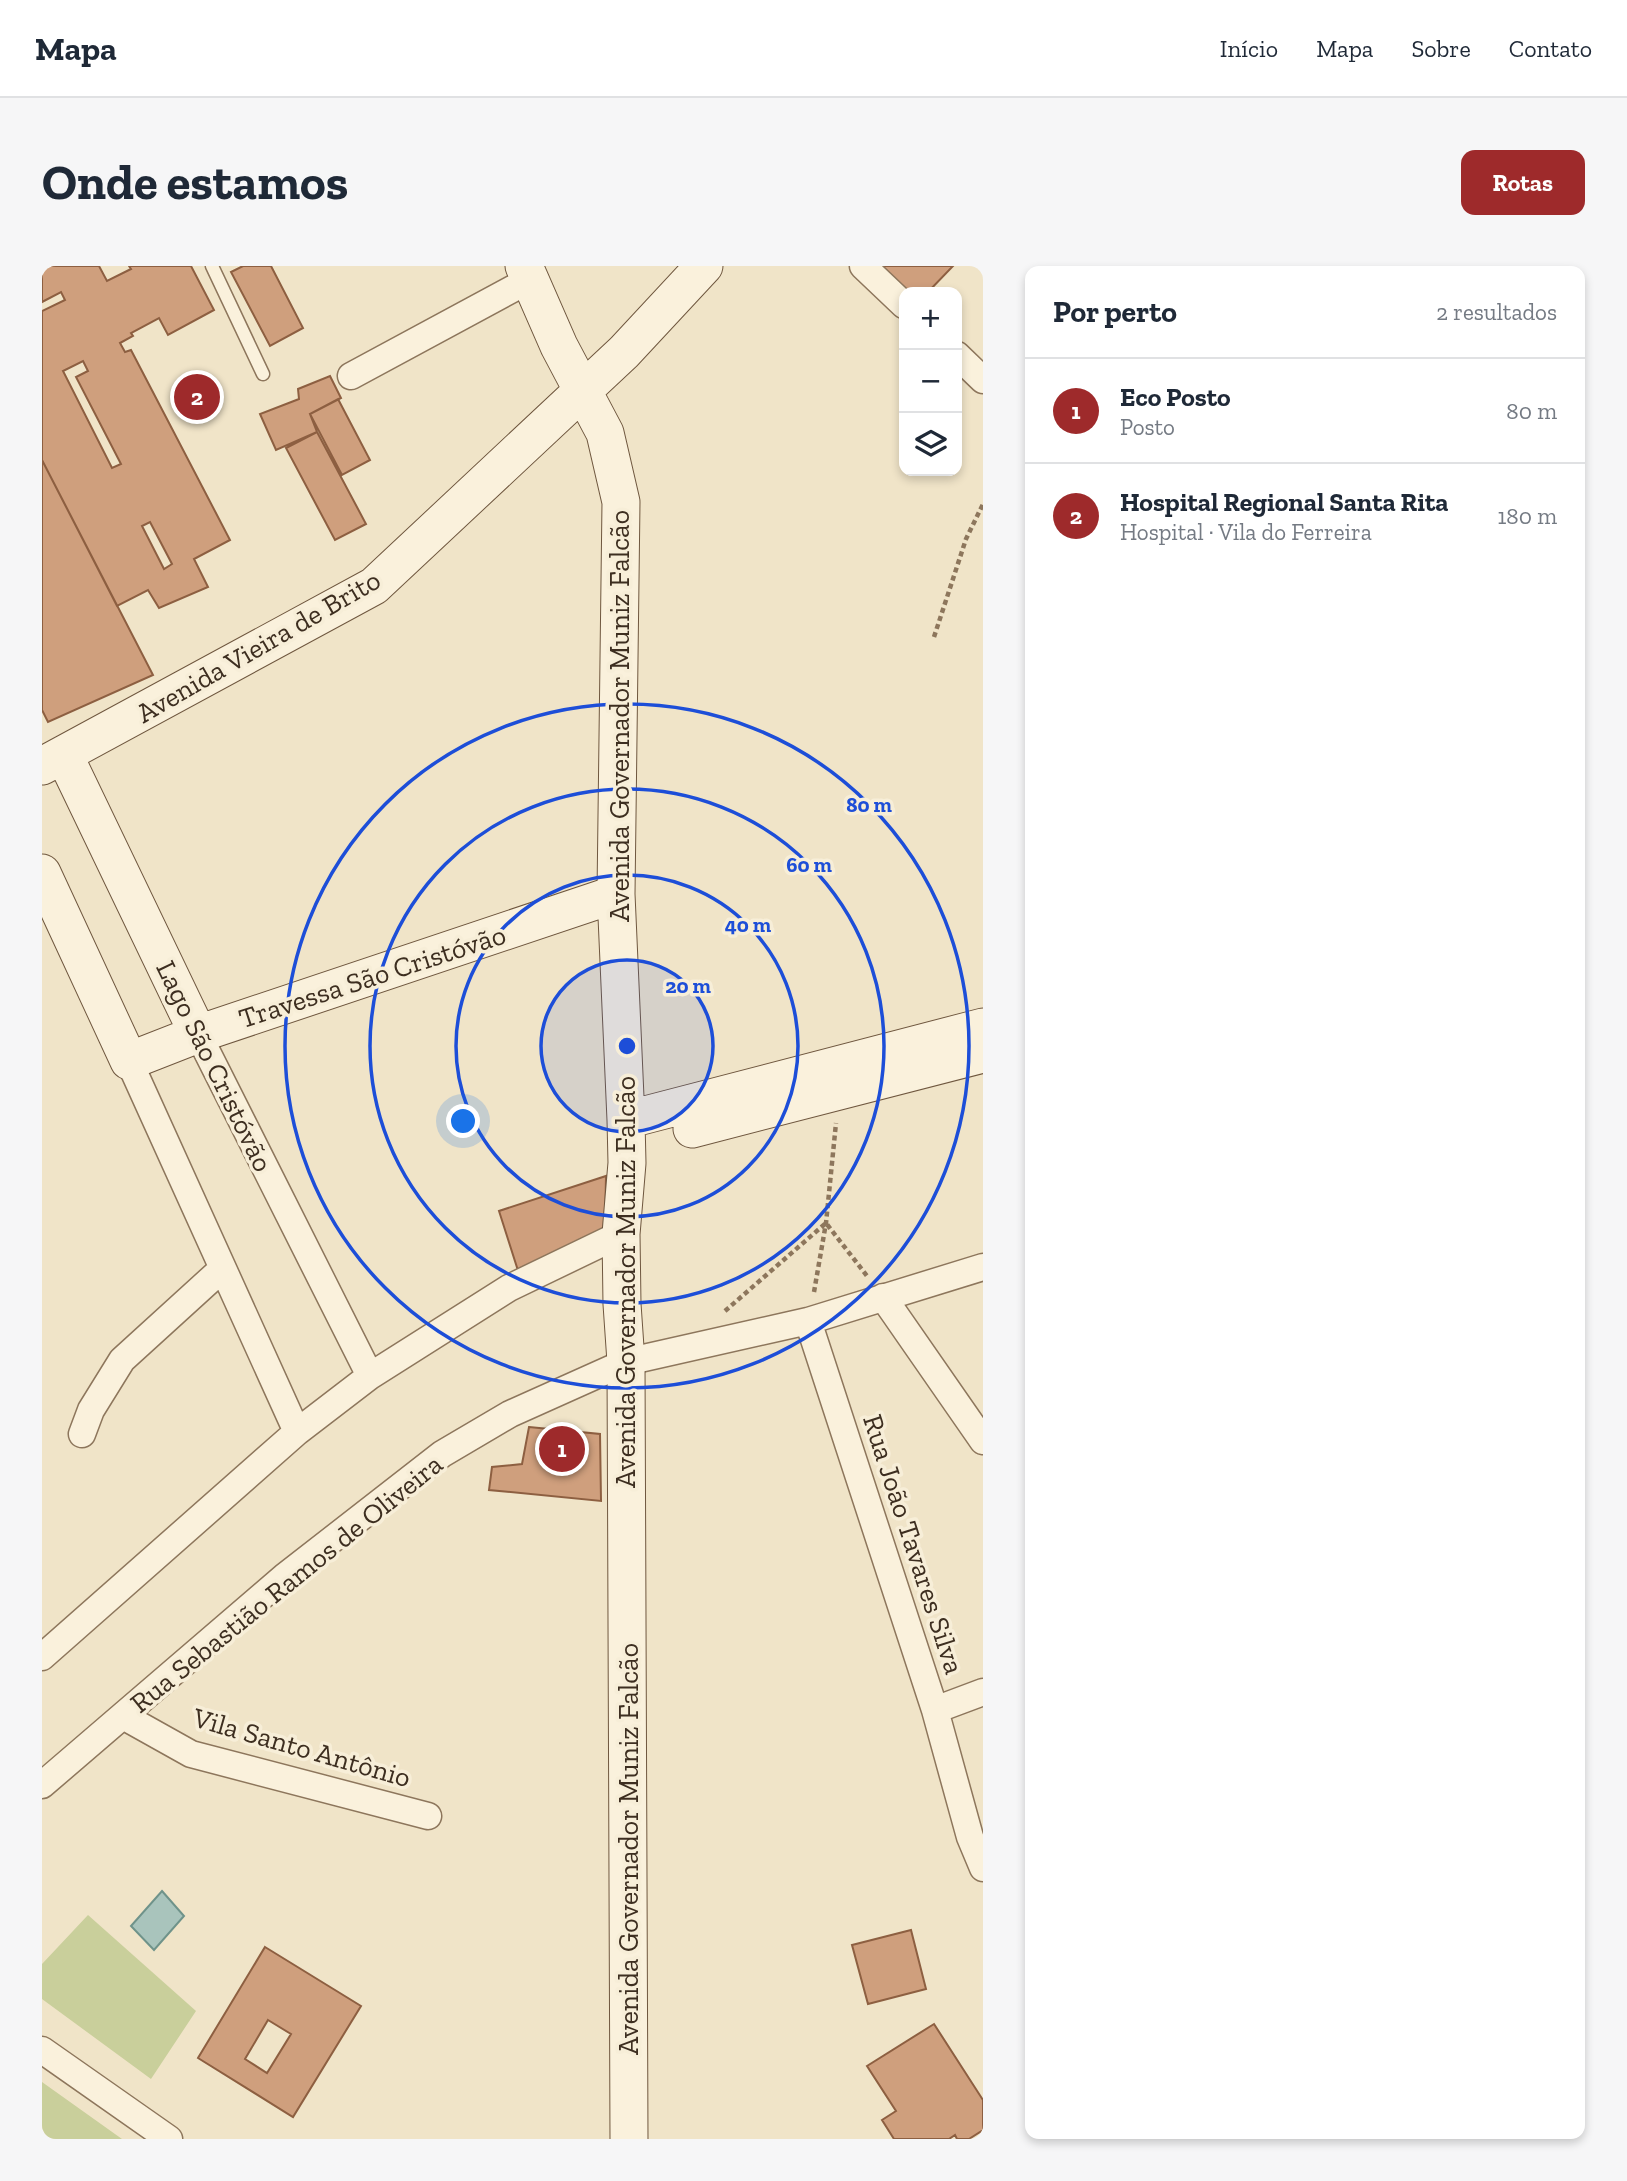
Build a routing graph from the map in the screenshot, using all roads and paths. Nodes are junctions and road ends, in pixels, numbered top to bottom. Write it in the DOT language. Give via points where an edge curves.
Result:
graph roads {
  1 [pos="212,266"];
  2 [pos="704,266"];
  3 [pos="863,266"];
  4 [pos="526,273"];
  5 [pos="899,300"];
  6 [pos="962,360"];
  7 [pos="263,374"];
  8 [pos="351,376"];
  9 [pos="983,380"];
  10 [pos="582,392"];
  11 [pos="983,504"];
  12 [pos="934,637"];
  13 [pos="53,760"];
  14 [pos="42,873"];
  15 [pos="616,894"];
  16 [pos="983,1027"];
  17 [pos="198,1034"];
  18 [pos="983,1054"];
  19 [pos="130,1061"];
  20 [pos="839,1091"];
  21 [pos="626,1132"];
  22 [pos="826,1223"];
  23 [pos="621,1234"];
  24 [pos="983,1267"];
  25 [pos="222,1269"];
  26 [pos="883,1297"];
  27 [pos="723,1313"];
  28 [pos="808,1321"];
  29 [pos="626,1362"];
  30 [pos="370,1376"];
  31 [pos="297,1433"];
  32 [pos="82,1434"];
  33 [pos="983,1441"];
  34 [pos="42,1657"];
  35 [pos="983,1692"];
  36 [pos="935,1710"];
  37 [pos="123,1716"];
  38 [pos="42,1785"];
  39 [pos="428,1816"];
  40 [pos="983,1868"];
  41 [pos="42,2050"];
  42 [pos="169,2139"];
  43 [pos="629,2139"];
  1 -- 7 [label="lane"];
  2 -- 10 [label="main road, Avenida Vieira de Brito"];
  3 -- 5 [label="street"];
  4 -- 8 [label="street"];
  4 -- 10 [label="main road, Avenida Governador Muniz Falcão"];
  6 -- 9 [label="street"];
  10 -- 13 [label="main road, Avenida Vieira de Brito" via="374,586"];
  10 -- 15 [label="main road, Avenida Governador Muniz Falcão" via="606,433 621,502"];
  11 -- 12 [label="path" via="966,539"];
  13 -- 17 [label="main road, Lago São Cristóvão"];
  14 -- 19 [label="main road"];
  15 -- 17 [label="main road, Travessa São Cristóvão"];
  15 -- 21 [label="main road, Avenida Governador Muniz Falcão"];
  16 -- 21 [label="main road"];
  17 -- 19 [label="main road, Travessa São Cristóvão"];
  17 -- 30 [label="street, Lago São Cristóvão"];
  18 -- 20 [label="main road"];
  19 -- 25 [label="street"];
  20 -- 21 [label="main road"];
  20 -- 22 [label="path"];
  21 -- 23 [label="main road, Avenida Governador Muniz Falcão"];
  22 -- 26 [label="path"];
  22 -- 27 [label="path"];
  22 -- 28 [label="path"];
  23 -- 29 [label="main road, Avenida Governador Muniz Falcão"];
  23 -- 30 [label="street" via="509,1288"];
  24 -- 26 [label="street, Rua Sebastião Ramos de Oliveira"];
  25 -- 31 [label="street"];
  25 -- 32 [label="street" via="122,1360"];
  26 -- 28 [label="street, Rua Sebastião Ramos de Oliveira"];
  26 -- 33 [label="street"];
  28 -- 29 [label="street, Rua Sebastião Ramos de Oliveira"];
  28 -- 36 [label="street, Rua João Tavares Silva"];
  29 -- 37 [label="street, Rua Sebastião Ramos de Oliveira" via="510,1414 442,1454 284,1577"];
  29 -- 43 [label="main road, Avenida Governador Muniz Falcão"];
  30 -- 31 [label="street"];
  31 -- 34 [label="street"];
  35 -- 36 [label="street"];
  36 -- 40 [label="street, Rua João Tavares Silva"];
  37 -- 38 [label="street, Rua Sebastião Ramos de Oliveira"];
  37 -- 39 [label="street, Vila Santo Antônio" via="191,1754"];
  41 -- 42 [label="street"];
}
